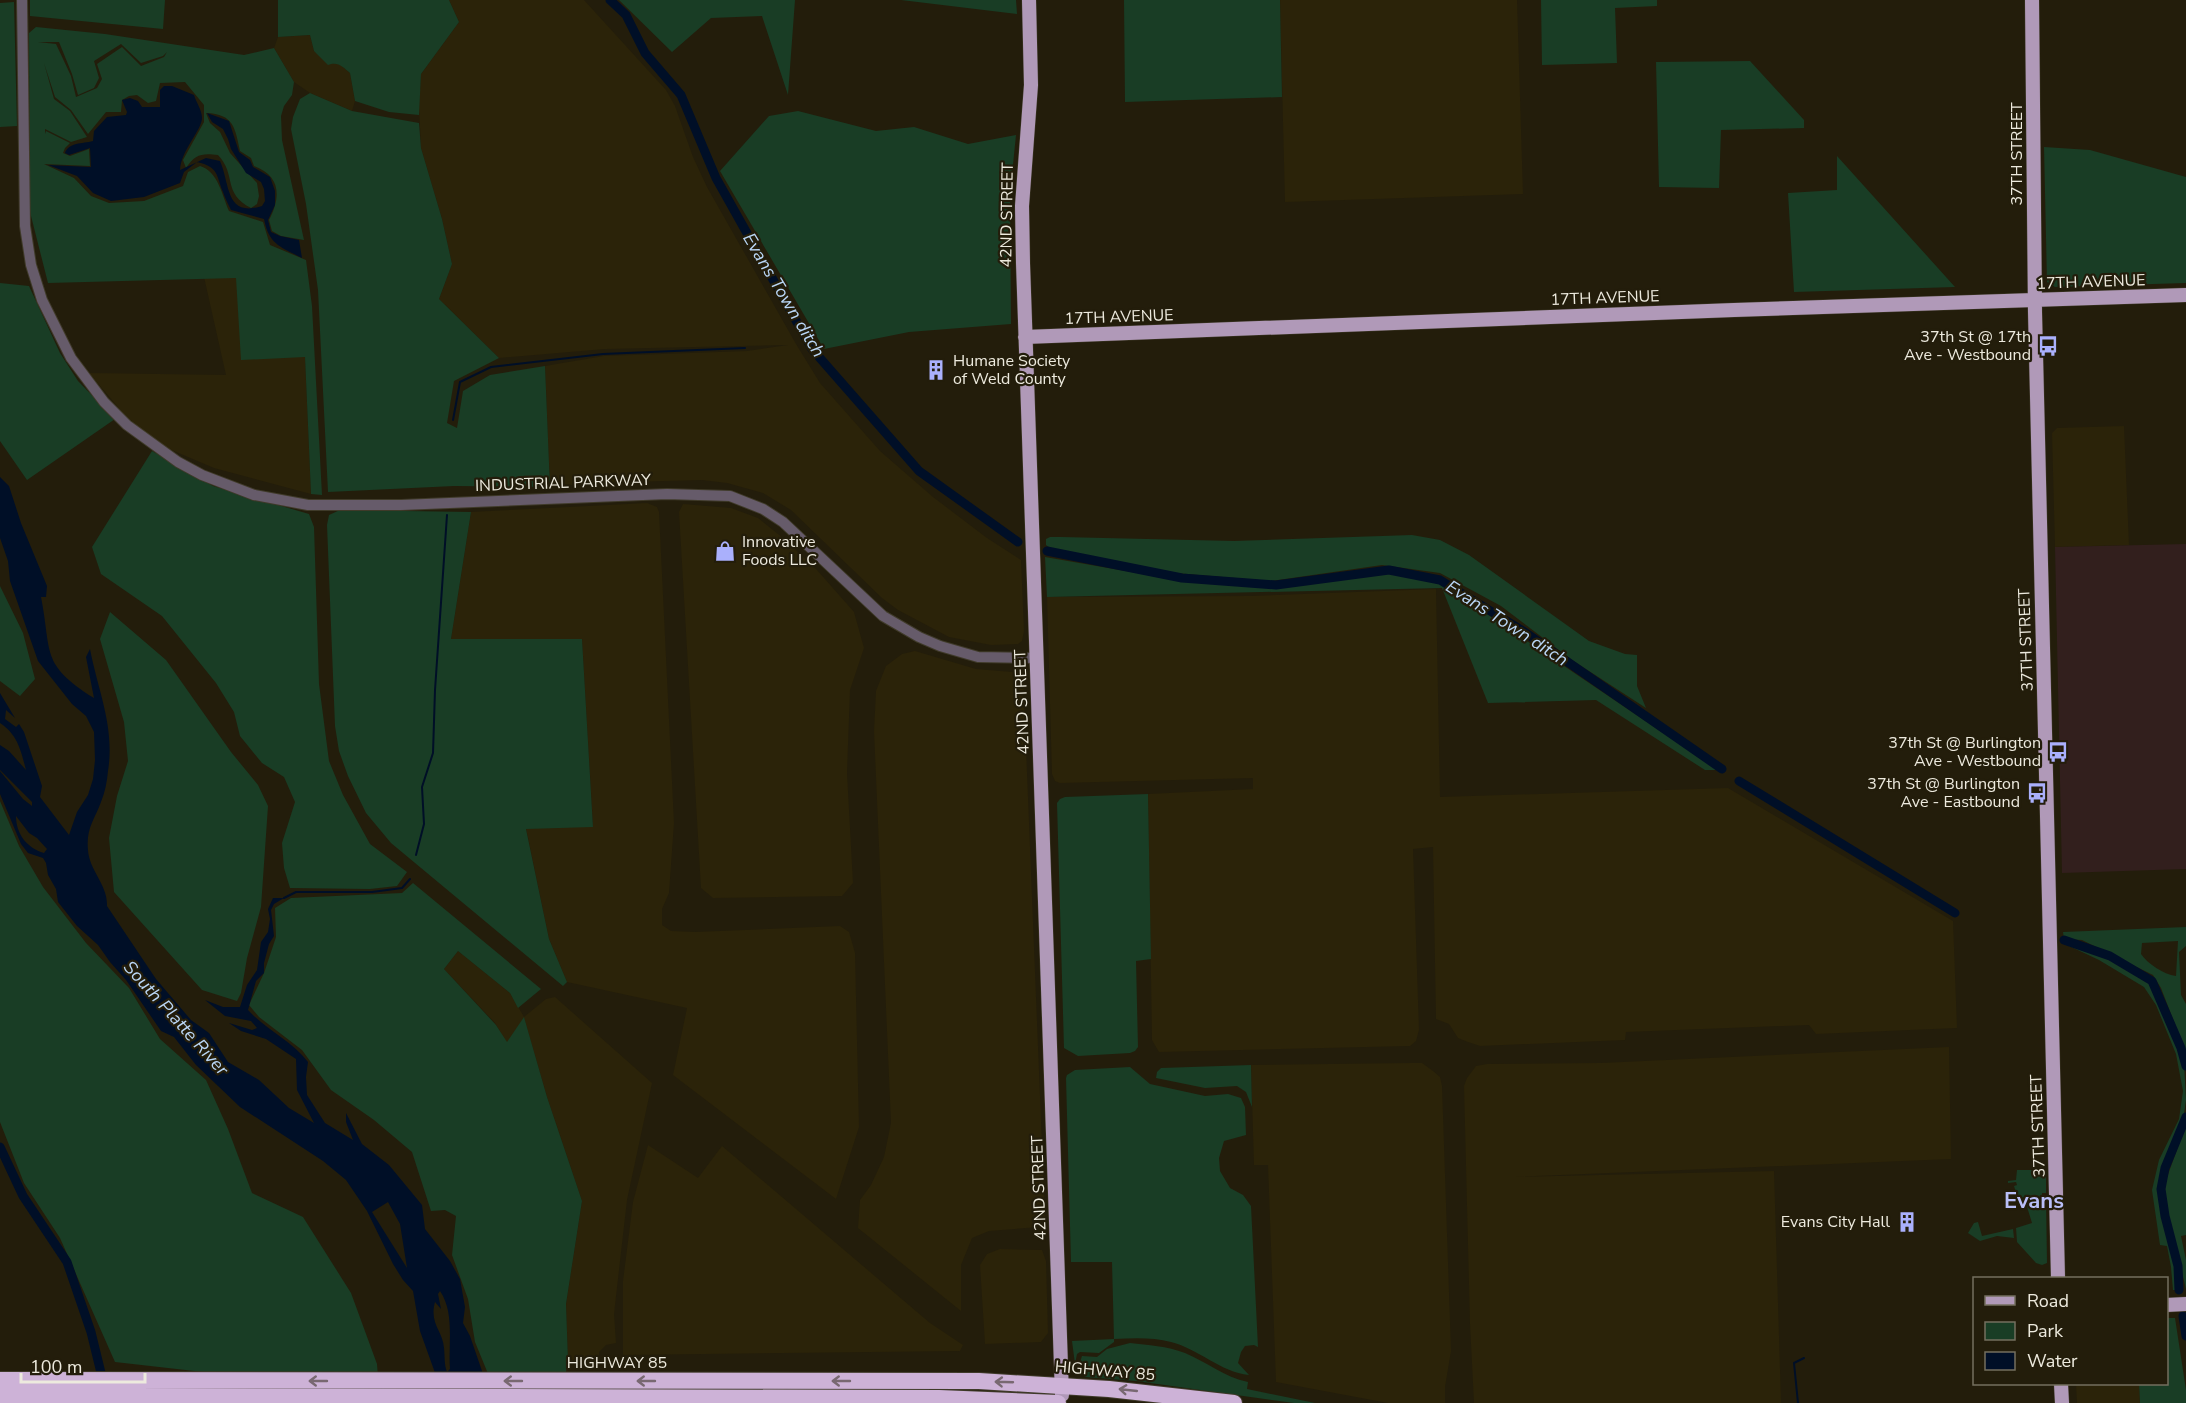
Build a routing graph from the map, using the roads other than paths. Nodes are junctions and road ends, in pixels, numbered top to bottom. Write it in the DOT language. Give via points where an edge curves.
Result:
graph roads {
  1 [pos="22,0"];
  2 [pos="1029,0"];
  3 [pos="2032,0"];
  4 [pos="2186,295"];
  5 [pos="2035,300"];
  6 [pos="1025,337"];
  7 [pos="1037,658"];
  8 [pos="2058,1277"];
  9 [pos="2186,1304"];
  10 [pos="2168,1305"];
  11 [pos="0,1380"];
  12 [pos="1062,1385"];
  13 [pos="2061,1385"];
  14 [pos="123,1388"];
  15 [pos="572,1389"];
  16 [pos="0,1396"];
  17 [pos="1060,1403"];
  18 [pos="1234,1403"];
  19 [pos="2062,1403"];
  1 -- 7 [label="street, INDUSTRIAL PARKWAY" via="25,208 36,282 45,307 81,373 127,425 178,462 254,495 319,506 677,494 712,494 747,501 793,531 883,616 919,637 978,657"];
  2 -- 6 [label="main road, 42ND STREET" via="1031,86 1022,206"];
  3 -- 5 [label="main road, 37TH STREET"];
  4 -- 5 [label="main road, 17TH AVENUE"];
  5 -- 6 [label="main road, 17TH AVENUE"];
  5 -- 8 [label="main road, 37TH STREET"];
  6 -- 7 [label="main road, 42ND STREET"];
  7 -- 12 [label="main road, 42ND STREET"];
  9 -- 10 [label="main road"];
  11 -- 14 [label="highway, HIGHWAY 85" via="84,1380"];
  12 -- 15 [label="highway, HIGHWAY 85, one-way" via="979,1382"];
  12 -- 17 [label="main road, 42ND STREET"];
  18 -- 12 [label="highway, HIGHWAY 85, one-way"];
  13 -- 19 [label="main road"];
  14 -- 15 [label="highway, HIGHWAY 85"];
  14 -- 16 [label="highway, HIGHWAY 85" via="90,1396"];
  15 -- 17 [label="highway, HIGHWAY 85"];
}
